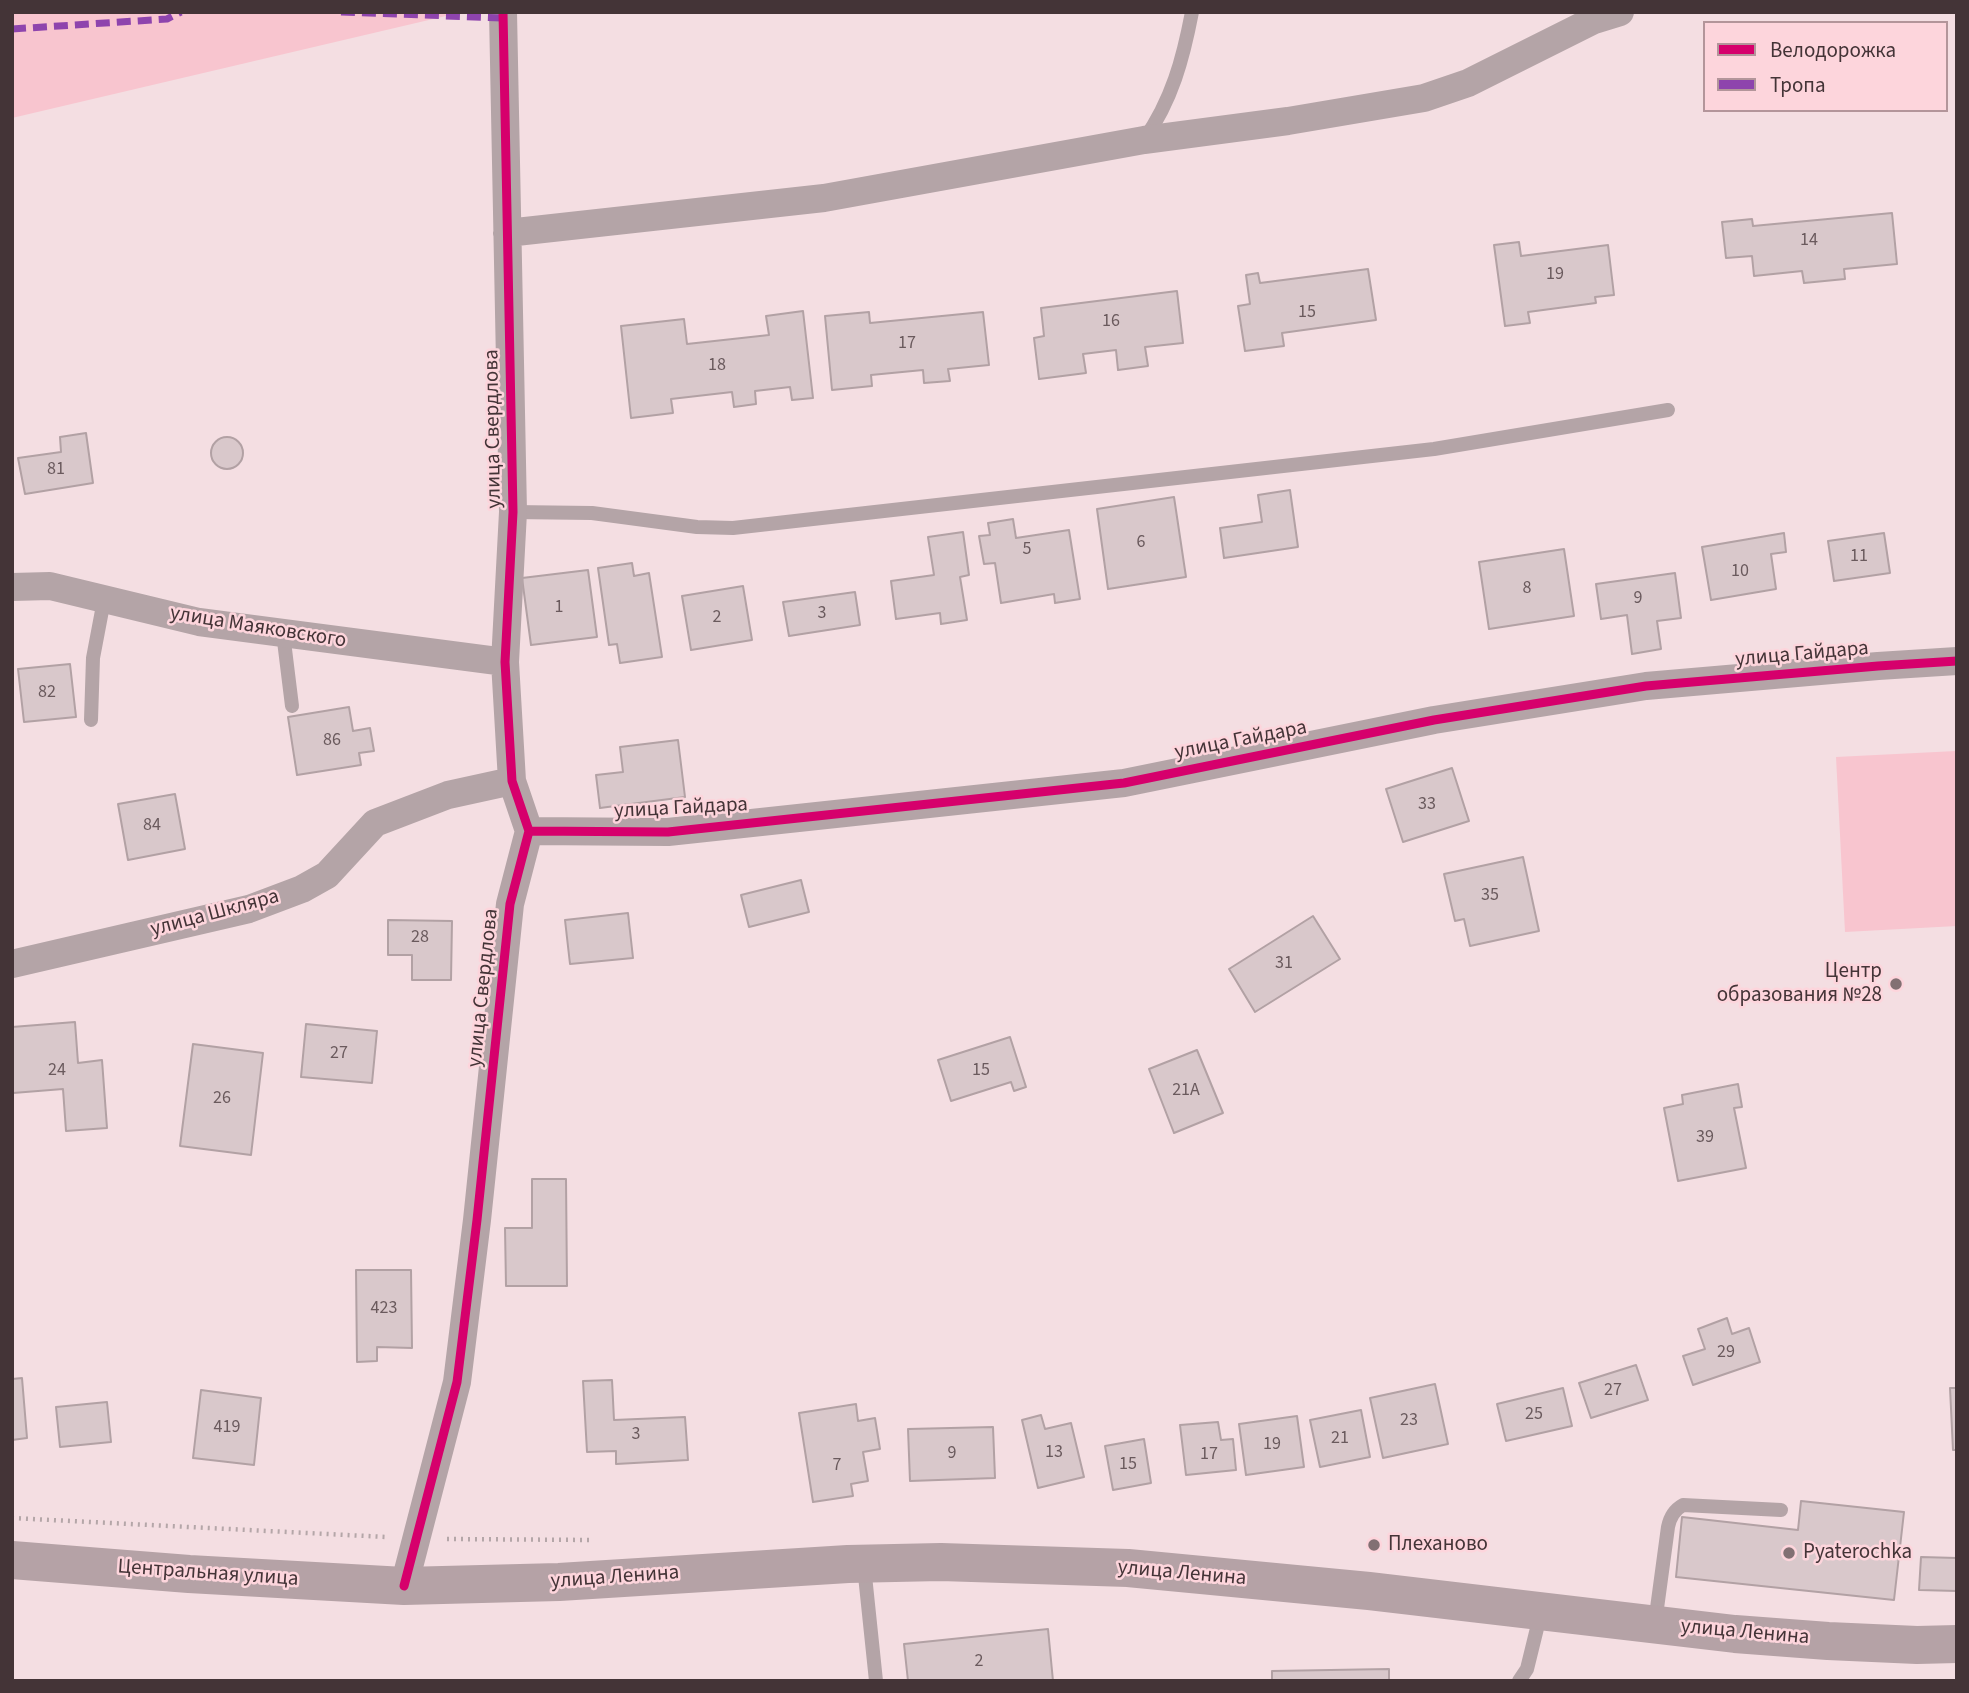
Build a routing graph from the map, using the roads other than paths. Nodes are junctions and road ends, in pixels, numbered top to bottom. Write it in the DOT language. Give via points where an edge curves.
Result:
graph roads {
  1 [pos="503,12"];
  2 [pos="1192,12"];
  3 [pos="1620,12"];
  4 [pos="1144,140"];
  5 [pos="507,233"];
  6 [pos="1668,410"];
  7 [pos="513,512"];
  8 [pos="12,587"];
  9 [pos="104,600"];
  10 [pos="283,633"];
  11 [pos="1957,661"];
  12 [pos="505,662"];
  13 [pos="292,706"];
  14 [pos="92,720"];
  15 [pos="512,781"];
  16 [pos="529,831"];
  17 [pos="12,964"];
  18 [pos="1781,1510"];
  19 [pos="12,1560"];
  20 [pos="864,1564"];
  21 [pos="404,1586"];
  22 [pos="1541,1611"];
  23 [pos="1655,1625"];
  24 [pos="1957,1644"];
  25 [pos="876,1681"];
  26 [pos="1519,1681"];
  1 -- 5 [label="street, улица Свердлова"];
  2 -- 4 [label="lane" via="1172,90"];
  3 -- 4 [label="street" via="1594,20 1468,83 1424,98"];
  4 -- 5 [label="street" via="824,198"];
  5 -- 7 [label="street, улица Свердлова"];
  6 -- 7 [label="lane" via="1434,449 733,528 593,513"];
  7 -- 12 [label="street, улица Свердлова"];
  8 -- 9 [label="street, улица Маяковского" via="50,586"];
  9 -- 10 [label="street, улица Маяковского" via="199,622"];
  9 -- 14 [label="lane" via="93,658"];
  10 -- 12 [label="street, улица Маяковского"];
  10 -- 13 [label="lane"];
  11 -- 16 [label="street, улица Гайдара" via="1646,685 1434,720 1124,783 668,832"];
  12 -- 15 [label="street, улица Свердлова"];
  15 -- 16 [label="street, улица Свердлова"];
  15 -- 17 [label="street, улица Шкляра" via="448,795 375,823 327,875 260,905"];
  16 -- 21 [label="street, улица Свердлова" via="510,904 457,1382"];
  18 -- 23 [label="lane" via="1677,1508 1669,1519"];
  19 -- 21 [label="main road, Центральная улица"];
  20 -- 21 [label="main road, улица Ленина"];
  20 -- 22 [label="main road, улица Ленина" via="1128,1568"];
  20 -- 25 [label="lane"];
  22 -- 23 [label="main road, улица Ленина"];
  22 -- 26 [label="lane" via="1527,1670"];
  23 -- 24 [label="main road, улица Ленина" via="1828,1641"];
}
